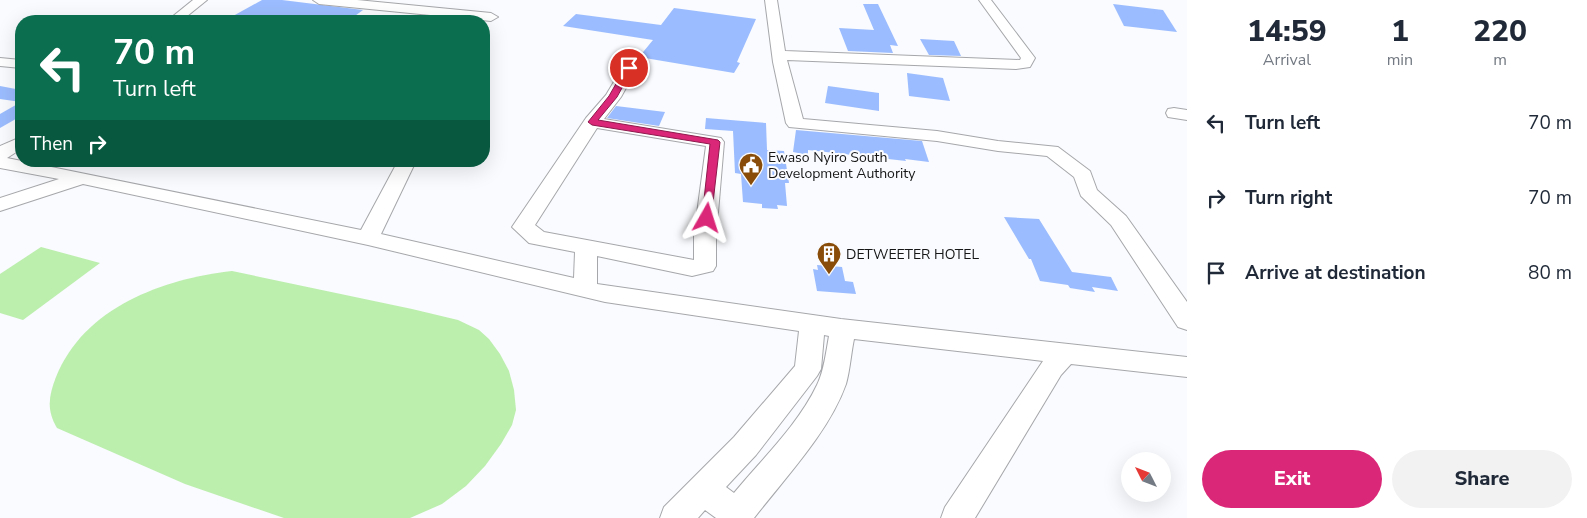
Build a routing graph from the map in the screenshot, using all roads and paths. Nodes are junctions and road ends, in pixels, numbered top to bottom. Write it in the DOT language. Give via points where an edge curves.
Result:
graph roads {
  1 [pos="201,0"];
  2 [pos="319,0"];
  3 [pos="771,0"];
  4 [pos="985,0"];
  5 [pos="180,15"];
  6 [pos="490,20"];
  7 [pos="779,55"];
  8 [pos="0,62"];
  9 [pos="15,63"];
  10 [pos="629,68"];
  11 [pos="592,122"];
  12 [pos="15,145"];
  13 [pos="0,154"];
  14 [pos="0,162"];
  15 [pos="15,165"];
  16 [pos="26,167"];
  17 [pos="404,167"];
  18 [pos="82,178"];
  19 [pos="0,205"];
  20 [pos="368,238"];
  21 [pos="586,247"];
  22 [pos="585,290"];
  23 [pos="1187,321"];
  24 [pos="812,324"];
  25 [pos="841,328"];
  26 [pos="1064,354"];
  27 [pos="1187,367"];
  28 [pos="821,373"];
  29 [pos="745,446"];
  30 [pos="776,465"];
  31 [pos="704,490"];
  32 [pos="735,516"];
  33 [pos="676,518"];
  34 [pos="957,518"];
  1 -- 5 [label="street"];
  2 -- 6 [label="street" via="494,13"];
  3 -- 7 [label="street"];
  4 -- 7 [label="street" via="1028,58 1025,64"];
  7 -- 23 [label="street" via="795,123 1052,151 1083,175 1088,192 1119,221"];
  8 -- 9 [label="street"];
  10 -- 11 [label="street"];
  11 -- 21 [label="street" via="523,227 537,238"];
  11 -- 21 [label="street" via="715,142 705,266 692,268"];
  12 -- 13 [label="street"];
  14 -- 15 [label="street"];
  16 -- 18 [label="street"];
  17 -- 20 [label="street"];
  18 -- 19 [label="street"];
  18 -- 20 [label="street"];
  20 -- 22 [label="street"];
  21 -- 22 [label="street"];
  22 -- 24 [label="street"];
  24 -- 25 [label="street"];
  24 -- 28 [label="street"];
  25 -- 26 [label="street"];
  25 -- 28 [label="street" via="842,336"];
  26 -- 27 [label="street"];
  26 -- 34 [label="street"];
  28 -- 29 [label="street"];
  28 -- 30 [label="street" via="832,384 804,431"];
  29 -- 30 [label="street"];
  29 -- 31 [label="street"];
  30 -- 32 [label="street"];
  31 -- 32 [label="street"];
  31 -- 33 [label="street"];
}
